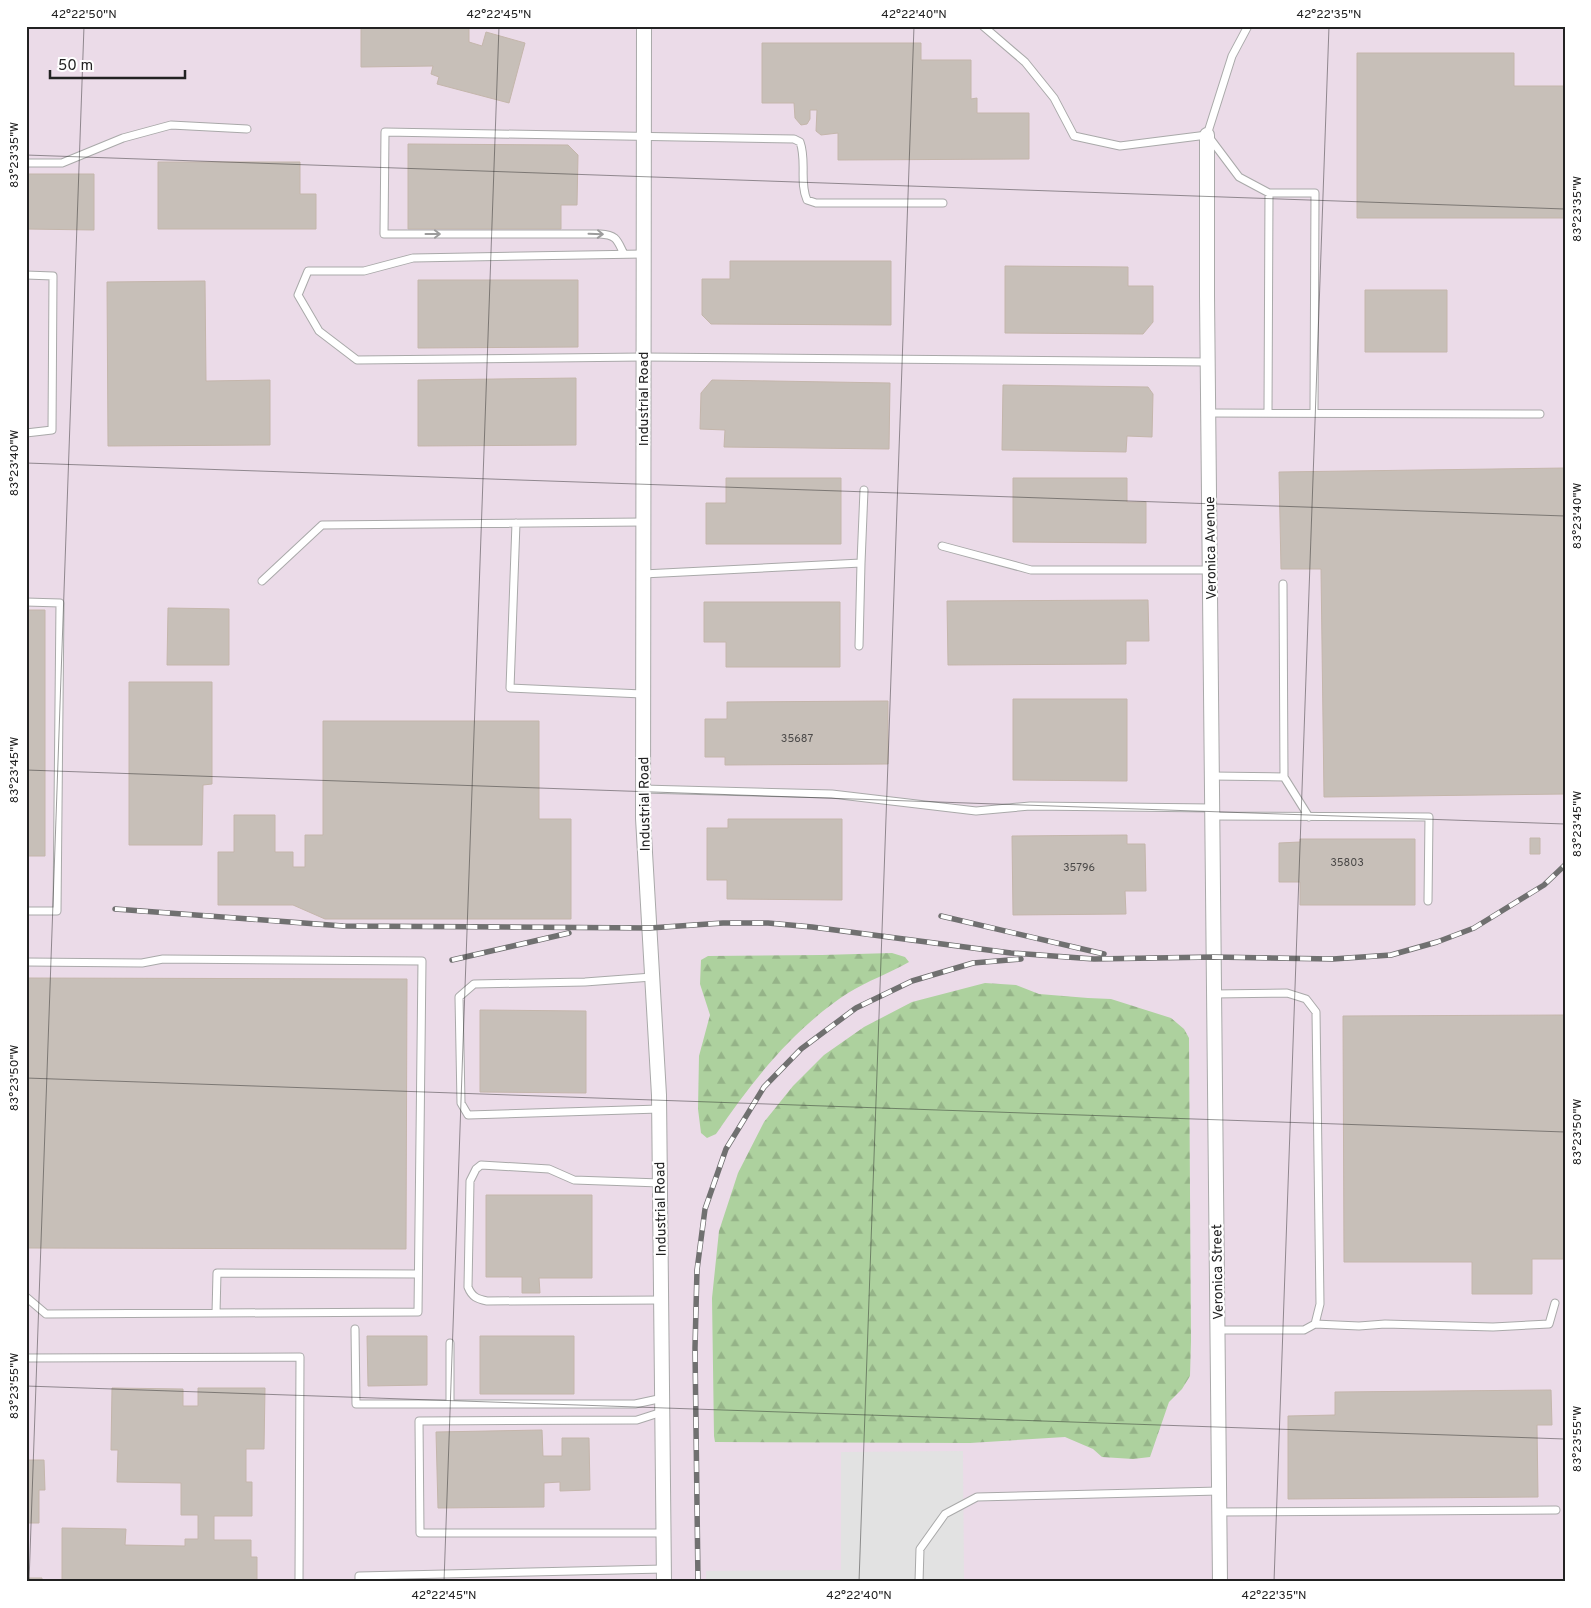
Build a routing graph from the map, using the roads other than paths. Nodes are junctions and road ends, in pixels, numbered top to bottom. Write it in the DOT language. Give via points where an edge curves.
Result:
graph roads {
  1 [pos="644,26"];
  2 [pos="983,26"];
  3 [pos="1248,26"];
  4 [pos="247,129"];
  5 [pos="1208,135"];
  6 [pos="644,136"];
  7 [pos="26,163"];
  8 [pos="1269,193"];
  9 [pos="943,203"];
  10 [pos="624,254"];
  11 [pos="643,254"];
  12 [pos="26,275"];
  13 [pos="643,357"];
  14 [pos="1208,362"];
  15 [pos="1208,413"];
  16 [pos="1268,413"];
  17 [pos="1314,413"];
  18 [pos="1540,414"];
  19 [pos="26,433"];
  20 [pos="864,490"];
  21 [pos="643,522"];
  22 [pos="516,523"];
  23 [pos="942,546"];
  24 [pos="860,563"];
  25 [pos="1210,570"];
  26 [pos="643,574"];
  27 [pos="262,581"];
  28 [pos="1283,584"];
  29 [pos="26,602"];
  30 [pos="859,646"];
  31 [pos="642,694"];
  32 [pos="1212,776"];
  33 [pos="1284,777"];
  34 [pos="643,789"];
  35 [pos="1212,812"];
  36 [pos="1310,816"];
  37 [pos="1428,901"];
  38 [pos="26,911"];
  39 [pos="26,962"];
  40 [pos="1214,962"];
  41 [pos="652,977"];
  42 [pos="1214,994"];
  43 [pos="659,1109"];
  44 [pos="660,1183"];
  45 [pos="418,1274"];
  46 [pos="26,1297"];
  47 [pos="662,1300"];
  48 [pos="1555,1303"];
  49 [pos="216,1313"];
  50 [pos="1315,1324"];
  51 [pos="355,1330"];
  52 [pos="1217,1330"];
  53 [pos="450,1342"];
  54 [pos="26,1358"];
  55 [pos="450,1404"];
  56 [pos="663,1405"];
  57 [pos="1219,1491"];
  58 [pos="1556,1510"];
  59 [pos="1219,1512"];
  60 [pos="663,1533"];
  61 [pos="664,1575"];
  62 [pos="299,1582"];
  63 [pos="359,1582"];
  64 [pos="920,1582"];
  65 [pos="1220,1582"];
  1 -- 6 [label="street, Industrial Road"];
  2 -- 5 [label="lane" via="1025,62 1054,98 1074,136 1120,146"];
  3 -- 5 [label="lane" via="1232,56"];
  4 -- 7 [label="lane" via="171,125 123,138 62,163"];
  5 -- 8 [label="lane" via="1239,177"];
  5 -- 14 [label="street, Veronica Avenue"];
  6 -- 9 [label="lane" via="794,139 800,142 803,151 807,200 816,203"];
  6 -- 10 [label="lane, one-way" via="385,132 384,234 608,234 617,238"];
  6 -- 11 [label="street, Industrial Road"];
  8 -- 16 [label="lane"];
  8 -- 17 [label="lane" via="1315,193"];
  10 -- 11 [label="lane"];
  10 -- 13 [label="lane" via="413,258 364,271 308,271 298,295 319,331 357,360"];
  11 -- 13 [label="street, Industrial Road"];
  12 -- 19 [label="lane" via="54,276 52,430"];
  13 -- 14 [label="lane"];
  13 -- 21 [label="street, Industrial Road"];
  14 -- 15 [label="street, Veronica Avenue"];
  15 -- 16 [label="lane"];
  15 -- 25 [label="street, Veronica Avenue"];
  16 -- 17 [label="lane"];
  17 -- 18 [label="lane"];
  20 -- 24 [label="lane"];
  21 -- 22 [label="lane"];
  21 -- 26 [label="street, Industrial Road"];
  22 -- 27 [label="lane" via="322,525"];
  22 -- 31 [label="lane" via="510,688"];
  23 -- 25 [label="lane" via="1031,570"];
  24 -- 26 [label="lane"];
  24 -- 30 [label="lane"];
  25 -- 32 [label="street, Veronica Avenue"];
  26 -- 31 [label="street, Industrial Road"];
  28 -- 33 [label="lane"];
  29 -- 38 [label="lane" via="60,603 57,911"];
  31 -- 34 [label="street, Industrial Road"];
  32 -- 33 [label="lane"];
  32 -- 35 [label="street, Veronica Avenue"];
  33 -- 36 [label="lane"];
  34 -- 35 [label="lane" via="832,794 976,811 1030,806"];
  34 -- 41 [label="street, Industrial Road"];
  35 -- 36 [label="lane"];
  35 -- 40 [label="street, Veronica Avenue"];
  36 -- 37 [label="lane" via="1429,817"];
  39 -- 45 [label="lane" via="422,961"];
  40 -- 42 [label="street, Veronica Street"];
  41 -- 43 [label="street, Industrial Road"];
  41 -- 43 [label="lane" via="474,984 459,997 461,1103 468,1115"];
  42 -- 50 [label="lane" via="1286,993 1306,999 1316,1012 1320,1304"];
  42 -- 52 [label="street, Veronica Street"];
  43 -- 44 [label="street, Industrial Road"];
  44 -- 47 [label="street, Industrial Road"];
  44 -- 47 [label="lane" via="574,1180 549,1170 481,1165 470,1181 468,1287 471,1295 487,1301"];
  45 -- 49 [label="lane" via="418,1312"];
  45 -- 49 [label="lane" via="217,1273"];
  46 -- 49 [label="lane" via="46,1314"];
  47 -- 56 [label="street, Industrial Road"];
  48 -- 50 [label="lane" via="1549,1324 1493,1327"];
  50 -- 52 [label="lane" via="1304,1330"];
  51 -- 55 [label="lane" via="356,1404"];
  52 -- 57 [label="street, Veronica Street"];
  53 -- 55 [label="lane"];
  54 -- 62 [label="lane" via="300,1358"];
  55 -- 56 [label="lane"];
  56 -- 60 [label="street, Industrial Road"];
  56 -- 60 [label="lane" via="637,1420 420,1421 420,1533"];
  57 -- 59 [label="street, Veronica Street"];
  57 -- 64 [label="lane" via="977,1496 945,1514 920,1549"];
  58 -- 59 [label="lane"];
  59 -- 65 [label="street, Veronica Street"];
  60 -- 61 [label="street, Industrial Road"];
  61 -- 63 [label="lane" via="359,1576"];
}
